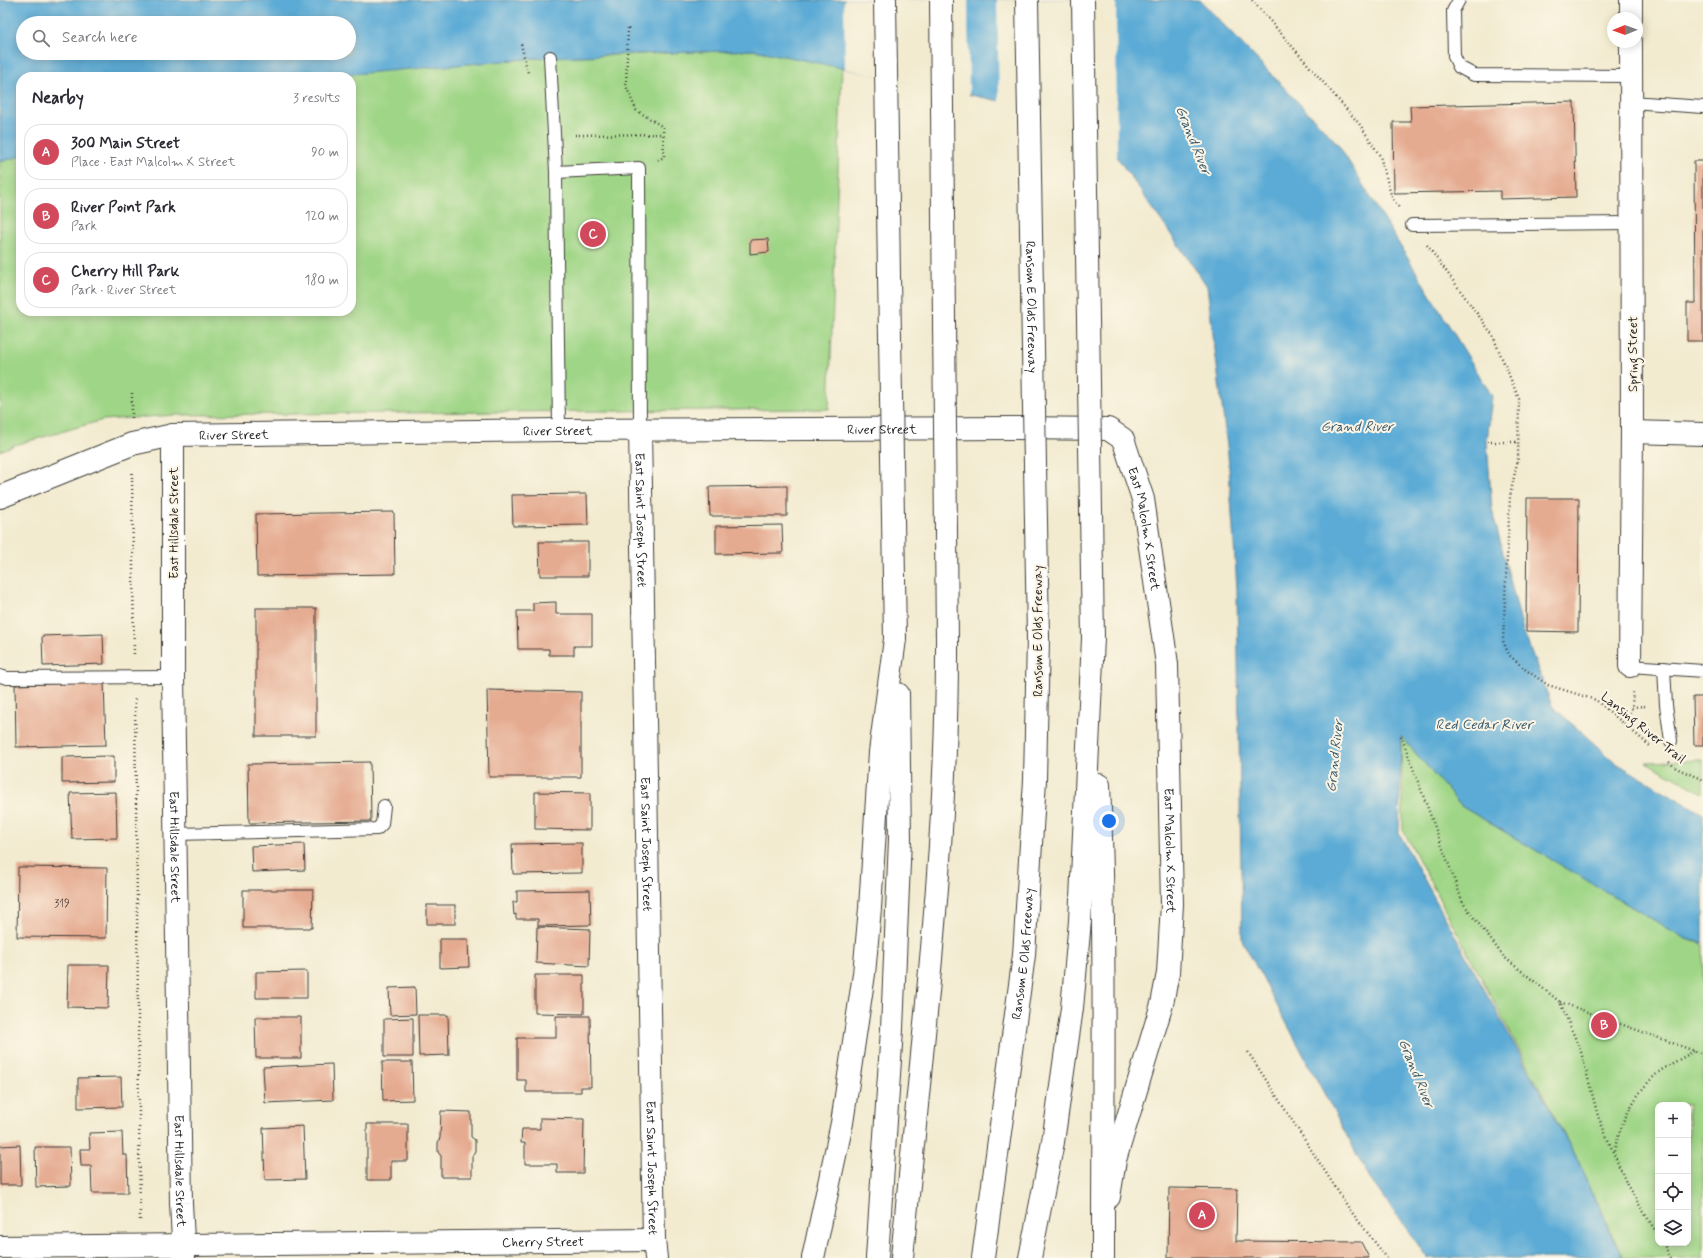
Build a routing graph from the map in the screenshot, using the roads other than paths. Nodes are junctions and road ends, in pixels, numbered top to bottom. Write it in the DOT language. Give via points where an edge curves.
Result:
graph roads {
  1 [pos="885,0"];
  2 [pos="941,0"];
  3 [pos="1028,0"];
  4 [pos="1083,0"];
  5 [pos="1459,0"];
  6 [pos="1631,0"];
  7 [pos="1631,12"];
  8 [pos="1631,48"];
  9 [pos="550,57"];
  10 [pos="1631,76"];
  11 [pos="1631,102"];
  12 [pos="1703,107"];
  13 [pos="556,172"];
  14 [pos="1632,223"];
  15 [pos="1412,225"];
  16 [pos="559,430"];
  17 [pos="640,430"];
  18 [pos="1632,432"];
  19 [pos="1703,434"];
  20 [pos="174,435"];
  21 [pos="1123,439"];
  22 [pos="0,497"];
  23 [pos="1093,638"];
  24 [pos="895,639"];
  25 [pos="1630,666"];
  26 [pos="1664,668"];
  27 [pos="1703,671"];
  28 [pos="0,676"];
  29 [pos="173,677"];
  30 [pos="1671,741"];
  31 [pos="384,806"];
  32 [pos="176,834"];
  33 [pos="655,1249"];
  34 [pos="1103,1250"];
  35 [pos="5,1251"];
  36 [pos="184,1251"];
  37 [pos="813,1258"];
  38 [pos="877,1258"];
  39 [pos="902,1258"];
  40 [pos="983,1258"];
  41 [pos="1030,1258"];
  1 -- 24 [label="main road, bridge"];
  2 -- 39 [label="main road, bridge" via="946,748 933,943"];
  3 -- 40 [label="main road, Ransom E Olds Freeway, bridge" via="1038,638 1035,780 1024,955"];
  4 -- 23 [label="main road, bridge"];
  5 -- 10 [label="lane" via="1453,11 1454,56 1459,67 1474,75"];
  6 -- 7 [label="main road"];
  8 -- 10 [label="main road, Spring Street"];
  9 -- 13 [label="lane"];
  10 -- 11 [label="main road, Spring Street"];
  11 -- 12 [label="lane"];
  11 -- 14 [label="main road, Spring Street"];
  13 -- 16 [label="lane"];
  13 -- 17 [label="lane" via="639,168"];
  14 -- 15 [label="lane"];
  14 -- 18 [label="main road, Spring Street"];
  16 -- 17 [label="main road, River Street"];
  16 -- 20 [label="main road, River Street"];
  17 -- 21 [label="main road, River Street" via="1108,429"];
  17 -- 33 [label="main road, East Saint Joseph Street"];
  18 -- 19 [label="main road"];
  18 -- 25 [label="main road, Spring Street"];
  20 -- 22 [label="main road, River Street" via="132,444"];
  20 -- 29 [label="main road, East Hillsdale Street"];
  21 -- 34 [label="main road, East Malcolm X Street" via="1143,499 1166,657 1172,904 1168,973 1162,1004 1115,1160"];
  23 -- 34 [label="main road" via="1102,864"];
  23 -- 41 [label="main road" via="1080,921 1072,1008 1053,1142"];
  24 -- 37 [label="main road" via="880,752 862,988 842,1123"];
  24 -- 38 [label="main road" via="900,838 892,1029"];
  25 -- 26 [label="lane"];
  26 -- 27 [label="lane"];
  26 -- 30 [label="lane"];
  28 -- 29 [label="lane"];
  29 -- 32 [label="main road, East Hillsdale Street"];
  31 -- 32 [label="lane" via="382,824 377,829"];
  32 -- 36 [label="main road, East Hillsdale Street" via="181,1203"];
  33 -- 36 [label="main road, Cherry Street"];
  35 -- 36 [label="main road, Cherry Street" via="140,1246"];
}
